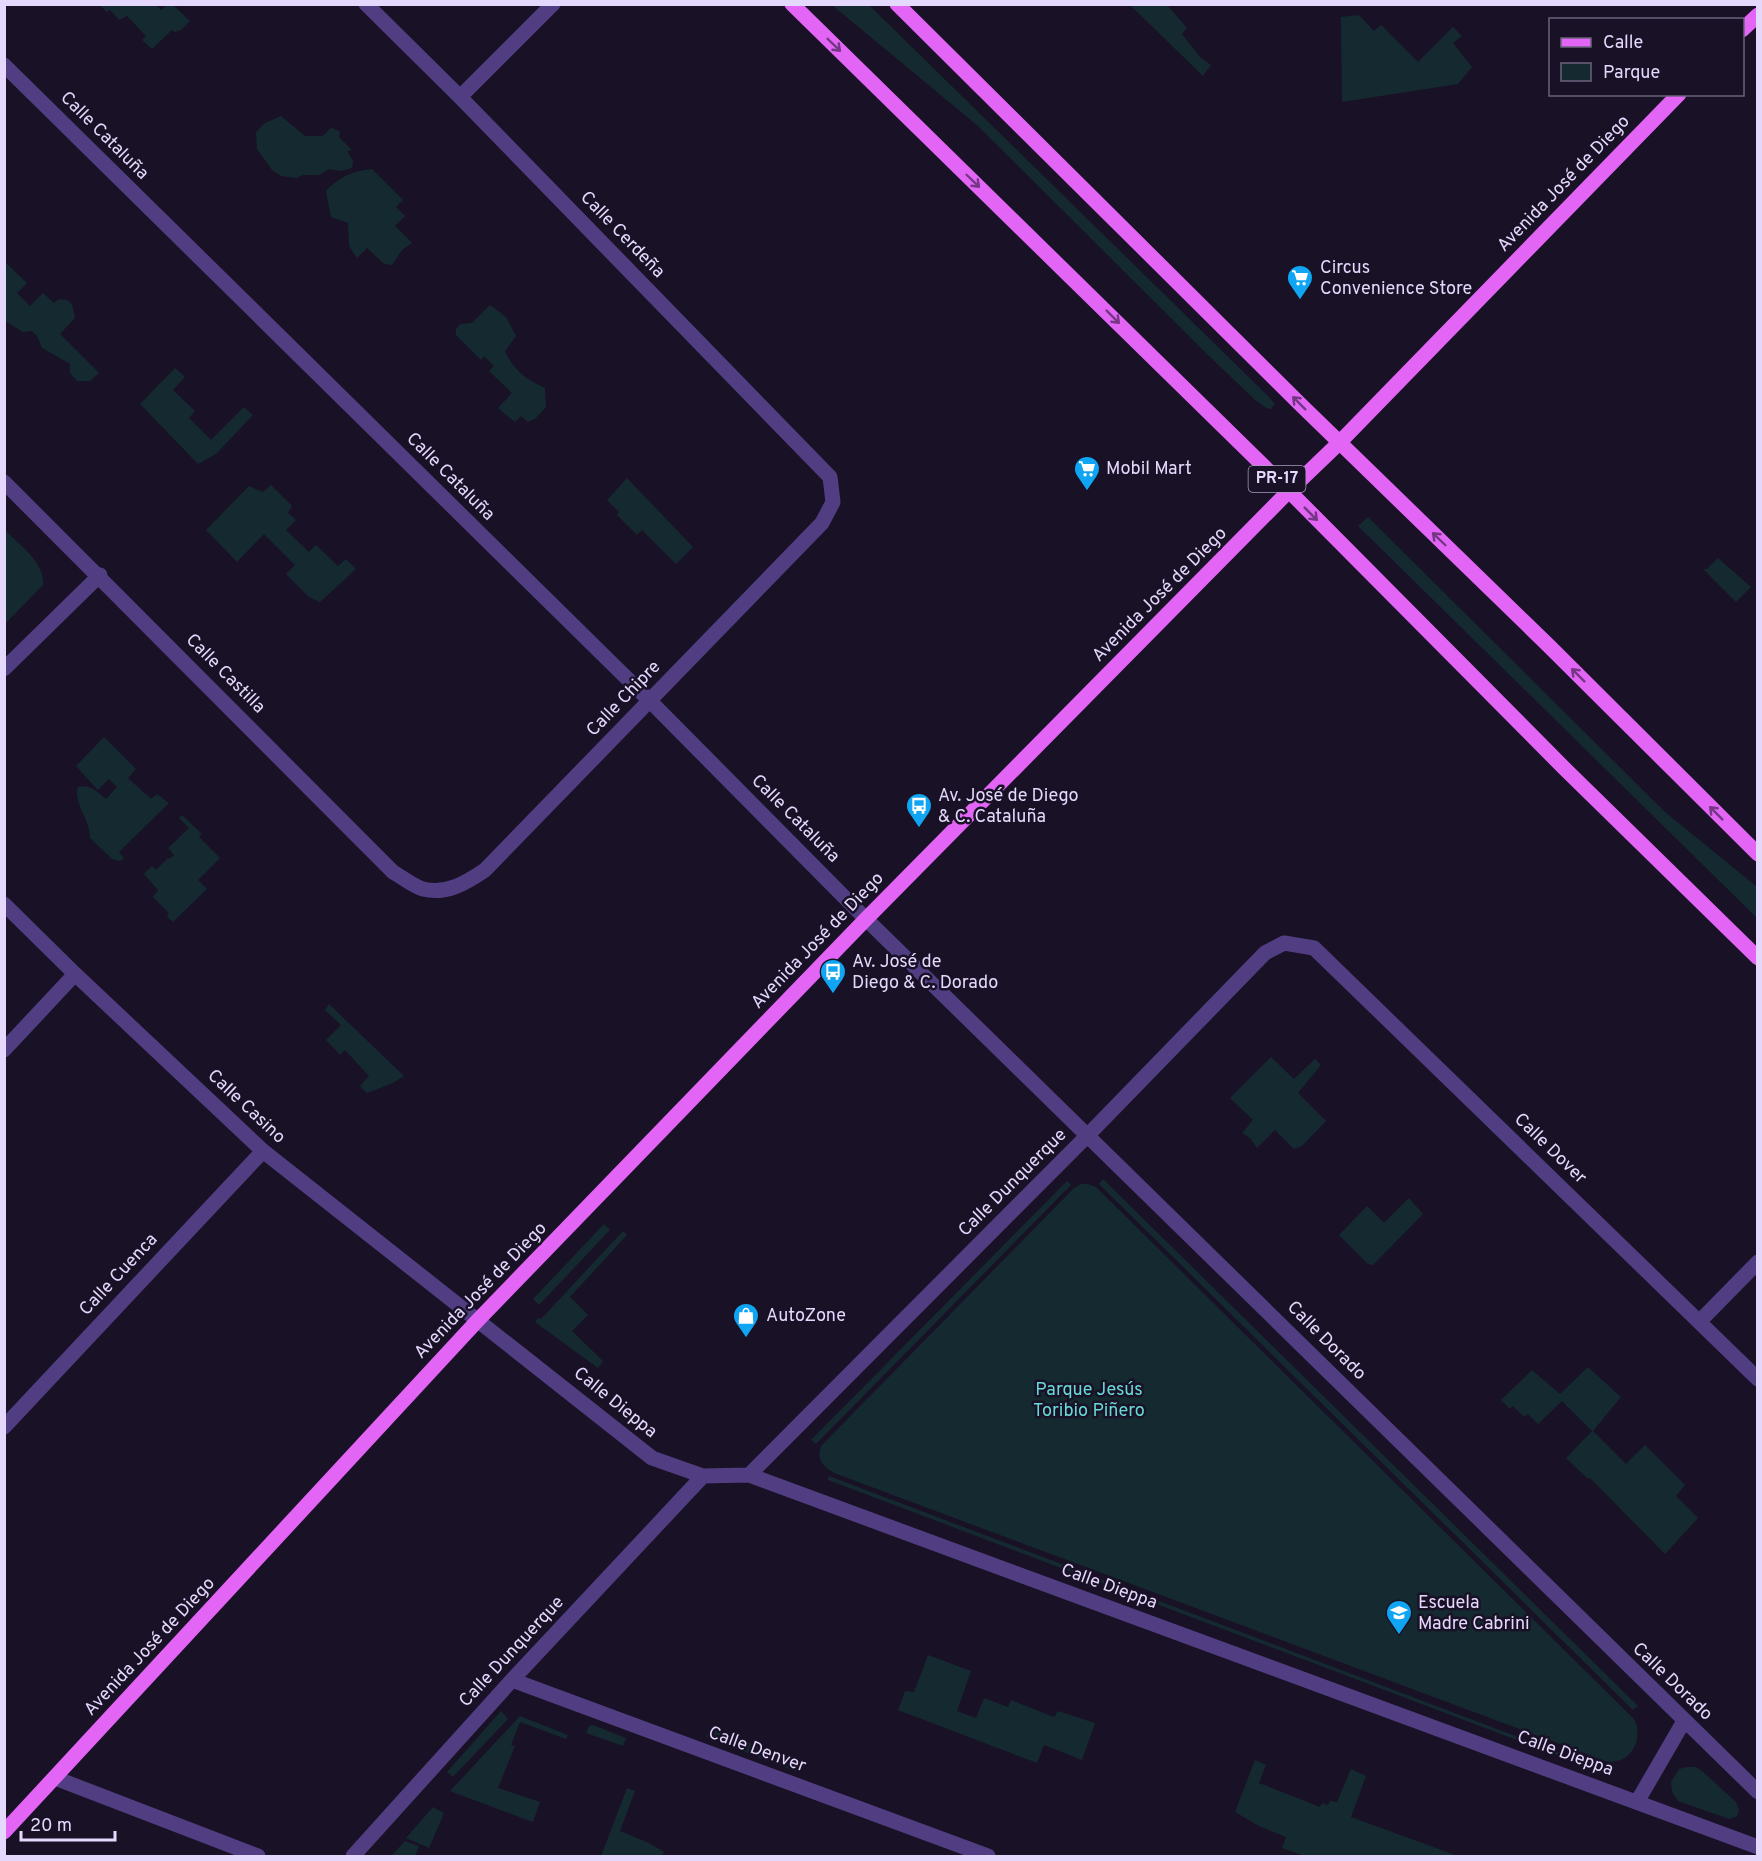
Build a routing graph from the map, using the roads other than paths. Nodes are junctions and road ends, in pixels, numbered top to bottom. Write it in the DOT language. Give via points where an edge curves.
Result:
graph roads {
  1 [pos="366,4"];
  2 [pos="553,4"];
  3 [pos="792,4"];
  4 [pos="897,4"];
  5 [pos="1758,15"];
  6 [pos="1744,29"];
  7 [pos="4,65"];
  8 [pos="1677,96"];
  9 [pos="460,97"];
  10 [pos="1339,443"];
  11 [pos="4,482"];
  12 [pos="1289,491"];
  13 [pos="833,502"];
  14 [pos="99,576"];
  15 [pos="4,669"];
  16 [pos="650,701"];
  17 [pos="1758,854"];
  18 [pos="421,889"];
  19 [pos="4,904"];
  20 [pos="867,919"];
  21 [pos="1314,948"];
  22 [pos="1758,958"];
  23 [pos="75,974"];
  24 [pos="4,1050"];
  25 [pos="1088,1135"];
  26 [pos="263,1150"];
  27 [pos="1758,1262"];
  28 [pos="478,1319"];
  29 [pos="1700,1321"];
  30 [pos="1758,1379"];
  31 [pos="4,1427"];
  32 [pos="749,1475"];
  33 [pos="703,1476"];
  34 [pos="512,1680"];
  35 [pos="1684,1721"];
  36 [pos="55,1778"];
  37 [pos="1758,1792"];
  38 [pos="1637,1802"];
  39 [pos="4,1832"];
  40 [pos="1758,1847"];
  41 [pos="258,1857"];
  42 [pos="353,1857"];
  43 [pos="988,1857"];
  1 -- 9 [label="street, Calle Cerdeña"];
  2 -- 9 [label="street"];
  3 -- 12 [label="main road, PR-17, one-way"];
  10 -- 4 [label="main road, one-way"];
  5 -- 6 [label="main road"];
  7 -- 16 [label="street, Calle Cataluña"];
  8 -- 10 [label="main road, Avenida José de Diego"];
  9 -- 13 [label="street, Calle Cerdeña" via="830,477"];
  10 -- 12 [label="main road, Avenida José de Diego"];
  17 -- 10 [label="main road, one-way"];
  11 -- 14 [label="street, Calle Castilla"];
  12 -- 20 [label="main road, Avenida José de Diego"];
  12 -- 22 [label="main road, PR-17, one-way"];
  13 -- 16 [label="street, Calle Chipre" via="822,523"];
  14 -- 15 [label="street"];
  14 -- 18 [label="street, Calle Castilla" via="393,872"];
  16 -- 18 [label="street, Calle Chipre" via="485,870 465,884 445,890"];
  16 -- 20 [label="street, Calle Cataluña"];
  19 -- 23 [label="street, Calle Casino"];
  20 -- 25 [label="street, Calle Dorado"];
  20 -- 28 [label="main road, Avenida José de Diego"];
  21 -- 25 [label="street, Calle Dunquerque" via="1284,943 1265,953"];
  21 -- 29 [label="street, Calle Dover"];
  23 -- 24 [label="street"];
  23 -- 26 [label="street, Calle Casino"];
  25 -- 32 [label="street, Calle Dunquerque"];
  25 -- 35 [label="street, Calle Dorado"];
  26 -- 28 [label="street, Calle Casino"];
  26 -- 31 [label="street, Calle Cuenca"];
  27 -- 29 [label="street"];
  28 -- 33 [label="street, Calle Dieppa" via="652,1458"];
  28 -- 36 [label="main road, Avenida José de Diego"];
  29 -- 30 [label="street, Calle Dover"];
  32 -- 33 [label="street, Calle Dieppa"];
  32 -- 38 [label="street, Calle Dieppa"];
  33 -- 34 [label="street, Calle Dunquerque"];
  34 -- 42 [label="street, Calle Dunquerque"];
  34 -- 43 [label="street, Calle Denver"];
  35 -- 37 [label="street, Calle Dorado"];
  35 -- 38 [label="street"];
  36 -- 39 [label="main road, Avenida José de Diego"];
  36 -- 41 [label="street"];
  38 -- 40 [label="street, Calle Dieppa"];
}
